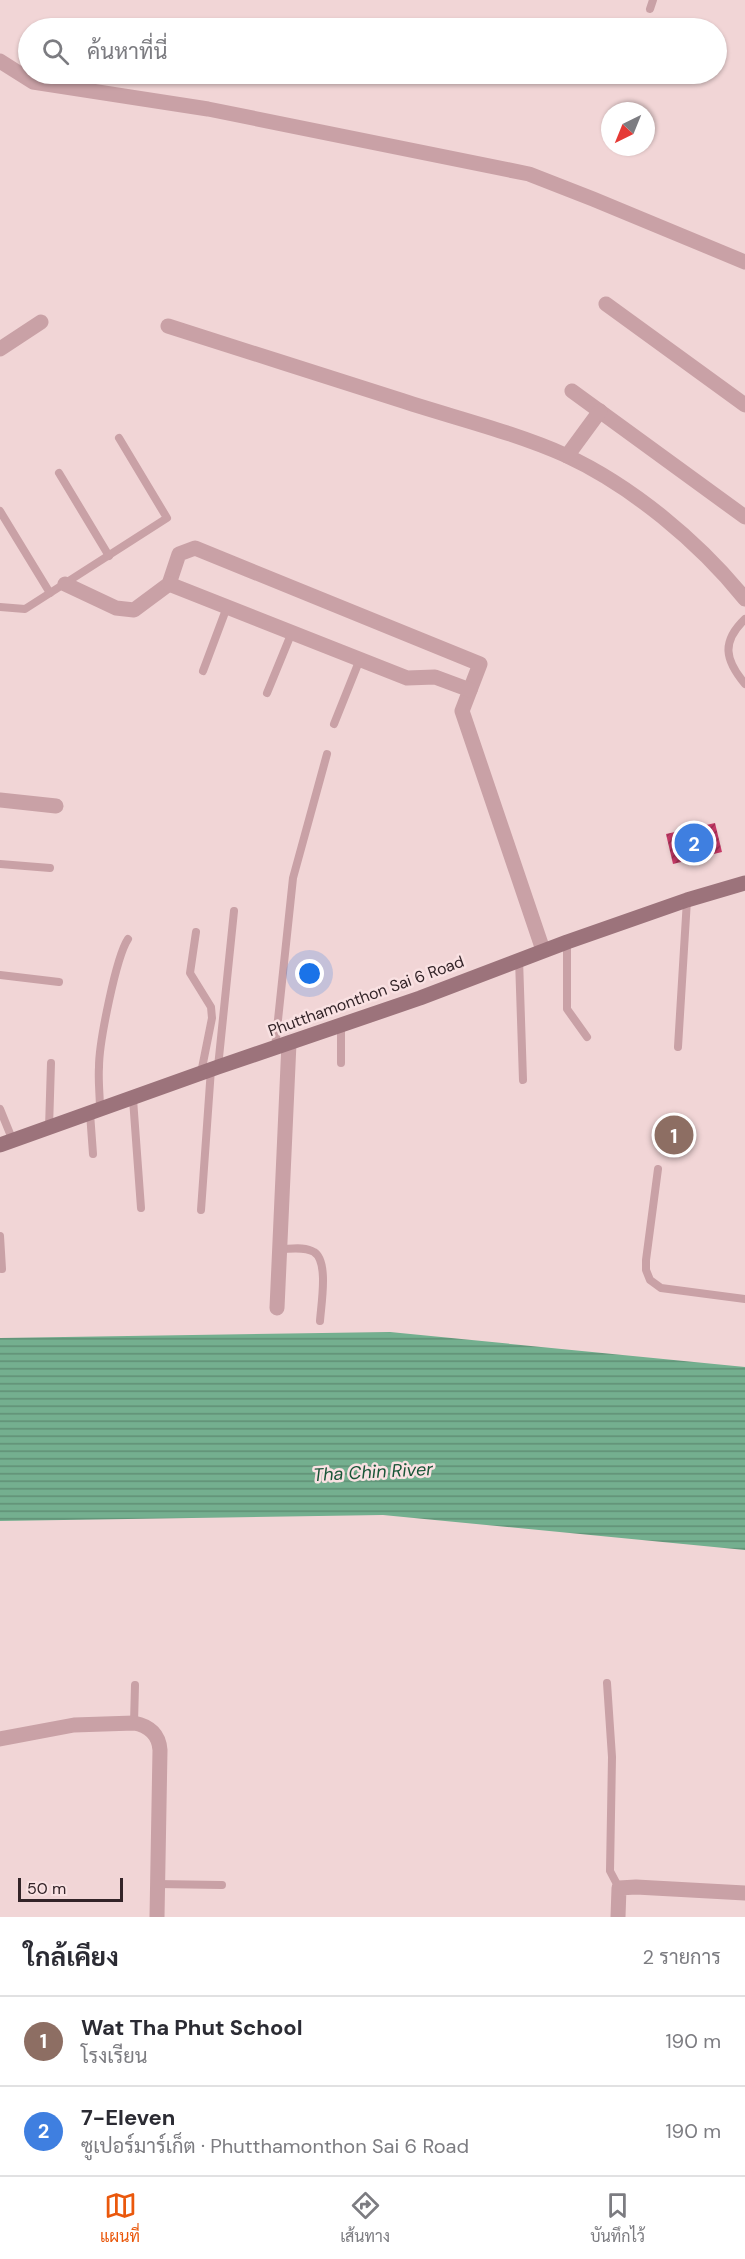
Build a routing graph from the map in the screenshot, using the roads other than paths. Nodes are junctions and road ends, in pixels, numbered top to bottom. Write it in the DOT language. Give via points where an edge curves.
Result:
graph roads {
  1 [pos="0,62"];
  2 [pos="18,73"];
  3 [pos="41,84"];
  4 [pos="745,262"];
  5 [pos="606,304"];
  6 [pos="41,322"];
  7 [pos="168,326"];
  8 [pos="0,349"];
  9 [pos="572,391"];
  10 [pos="745,405"];
  11 [pos="600,411"];
  12 [pos="119,438"];
  13 [pos="567,456"];
  14 [pos="59,473"];
  15 [pos="0,511"];
  16 [pos="745,517"];
  17 [pos="109,556"];
  18 [pos="65,584"];
  19 [pos="169,584"];
  20 [pos="50,593"];
  21 [pos="745,599"];
  22 [pos="0,607"];
  23 [pos="227,607"];
  24 [pos="745,619"];
  25 [pos="292,632"];
  26 [pos="360,659"];
  27 [pos="203,670"];
  28 [pos="745,684"];
  29 [pos="470,690"];
  30 [pos="267,693"];
  31 [pos="334,724"];
  32 [pos="327,754"];
  33 [pos="0,800"];
  34 [pos="56,807"];
  35 [pos="0,864"];
  36 [pos="50,868"];
  37 [pos="745,883"];
  38 [pos="687,900"];
  39 [pos="234,911"];
  40 [pos="196,932"];
  41 [pos="128,939"];
  42 [pos="567,942"];
  43 [pos="543,950"];
  44 [pos="519,959"];
  45 [pos="0,975"];
  46 [pos="59,982"];
  47 [pos="341,1025"];
  48 [pos="587,1037"];
  49 [pos="282,1046"];
  50 [pos="678,1047"];
  51 [pos="341,1063"];
  52 [pos="51,1064"];
  53 [pos="210,1070"];
  54 [pos="523,1080"];
  55 [pos="133,1099"];
  56 [pos="0,1109"];
  57 [pos="95,1111"];
  58 [pos="49,1128"];
  59 [pos="7,1143"];
  60 [pos="93,1154"];
  61 [pos="658,1169"];
  62 [pos="141,1208"];
  63 [pos="201,1210"];
  64 [pos="0,1236"];
  65 [pos="280,1250"];
  66 [pos="2,1269"];
  67 [pos="745,1299"];
  68 [pos="277,1308"];
  69 [pos="320,1321"];
  70 [pos="607,1683"];
  71 [pos="135,1685"];
  72 [pos="134,1723"];
  73 [pos="0,1739"];
  74 [pos="157,1884"];
  75 [pos="222,1885"];
  76 [pos="619,1888"];
  77 [pos="745,1893"];
  78 [pos="157,1917"];
  79 [pos="618,1917"];
  1 -- 2 [label="street"];
  3 -- 4 [label="street" via="202,108 529,174"];
  5 -- 10 [label="street"];
  6 -- 8 [label="street"];
  7 -- 13 [label="street"];
  9 -- 11 [label="street"];
  11 -- 13 [label="street"];
  11 -- 16 [label="street"];
  12 -- 17 [label="lane" via="167,518"];
  13 -- 21 [label="street" via="665,519"];
  14 -- 17 [label="lane"];
  15 -- 20 [label="lane"];
  17 -- 18 [label="lane"];
  18 -- 19 [label="street" via="116,608 134,610"];
  18 -- 20 [label="lane"];
  19 -- 23 [label="street"];
  19 -- 29 [label="street" via="179,554 195,548 480,664"];
  20 -- 22 [label="lane" via="25,609"];
  23 -- 25 [label="street"];
  23 -- 27 [label="lane"];
  24 -- 28 [label="lane" via="729,640 729,657"];
  25 -- 26 [label="street"];
  25 -- 30 [label="lane"];
  26 -- 29 [label="street" via="407,678 435,676"];
  26 -- 31 [label="lane"];
  29 -- 43 [label="street" via="462,711"];
  32 -- 49 [label="lane" via="293,878"];
  33 -- 34 [label="street"];
  35 -- 36 [label="lane"];
  37 -- 38 [label="main road, Phutthamonthon Sai 6 Road"];
  38 -- 42 [label="main road, Phutthamonthon Sai 6 Road"];
  38 -- 50 [label="lane"];
  39 -- 53 [label="lane"];
  40 -- 53 [label="lane" via="190,973 211,1007"];
  41 -- 57 [label="lane" via="120,953 102,1045"];
  42 -- 43 [label="main road, Phutthamonthon Sai 6 Road"];
  42 -- 48 [label="lane" via="567,1009"];
  43 -- 44 [label="main road, Phutthamonthon Sai 6 Road"];
  44 -- 47 [label="main road, Phutthamonthon Sai 6 Road"];
  44 -- 54 [label="lane"];
  45 -- 46 [label="lane"];
  47 -- 49 [label="main road, Phutthamonthon Sai 6 Road"];
  47 -- 51 [label="lane"];
  49 -- 53 [label="main road, Phutthamonthon Sai 6 Road"];
  49 -- 65 [label="street"];
  52 -- 58 [label="lane"];
  53 -- 55 [label="main road, Phutthamonthon Sai 6 Road"];
  53 -- 63 [label="lane"];
  55 -- 57 [label="main road, Phutthamonthon Sai 6 Road"];
  55 -- 62 [label="lane"];
  56 -- 59 [label="lane"];
  57 -- 58 [label="main road, Phutthamonthon Sai 6 Road"];
  57 -- 60 [label="lane"];
  58 -- 59 [label="main road, Phutthamonthon Sai 6 Road"];
  61 -- 67 [label="lane" via="646,1260 650,1280 661,1288"];
  64 -- 66 [label="lane"];
  65 -- 68 [label="street"];
  65 -- 69 [label="lane" via="309,1250 319,1256 323,1269"];
  70 -- 76 [label="lane" via="612,1757 610,1871"];
  71 -- 72 [label="lane"];
  72 -- 73 [label="street" via="74,1725"];
  72 -- 74 [label="street" via="149,1728 159,1741"];
  74 -- 75 [label="lane"];
  74 -- 78 [label="street"];
  76 -- 77 [label="street"];
  76 -- 79 [label="street"];
}
